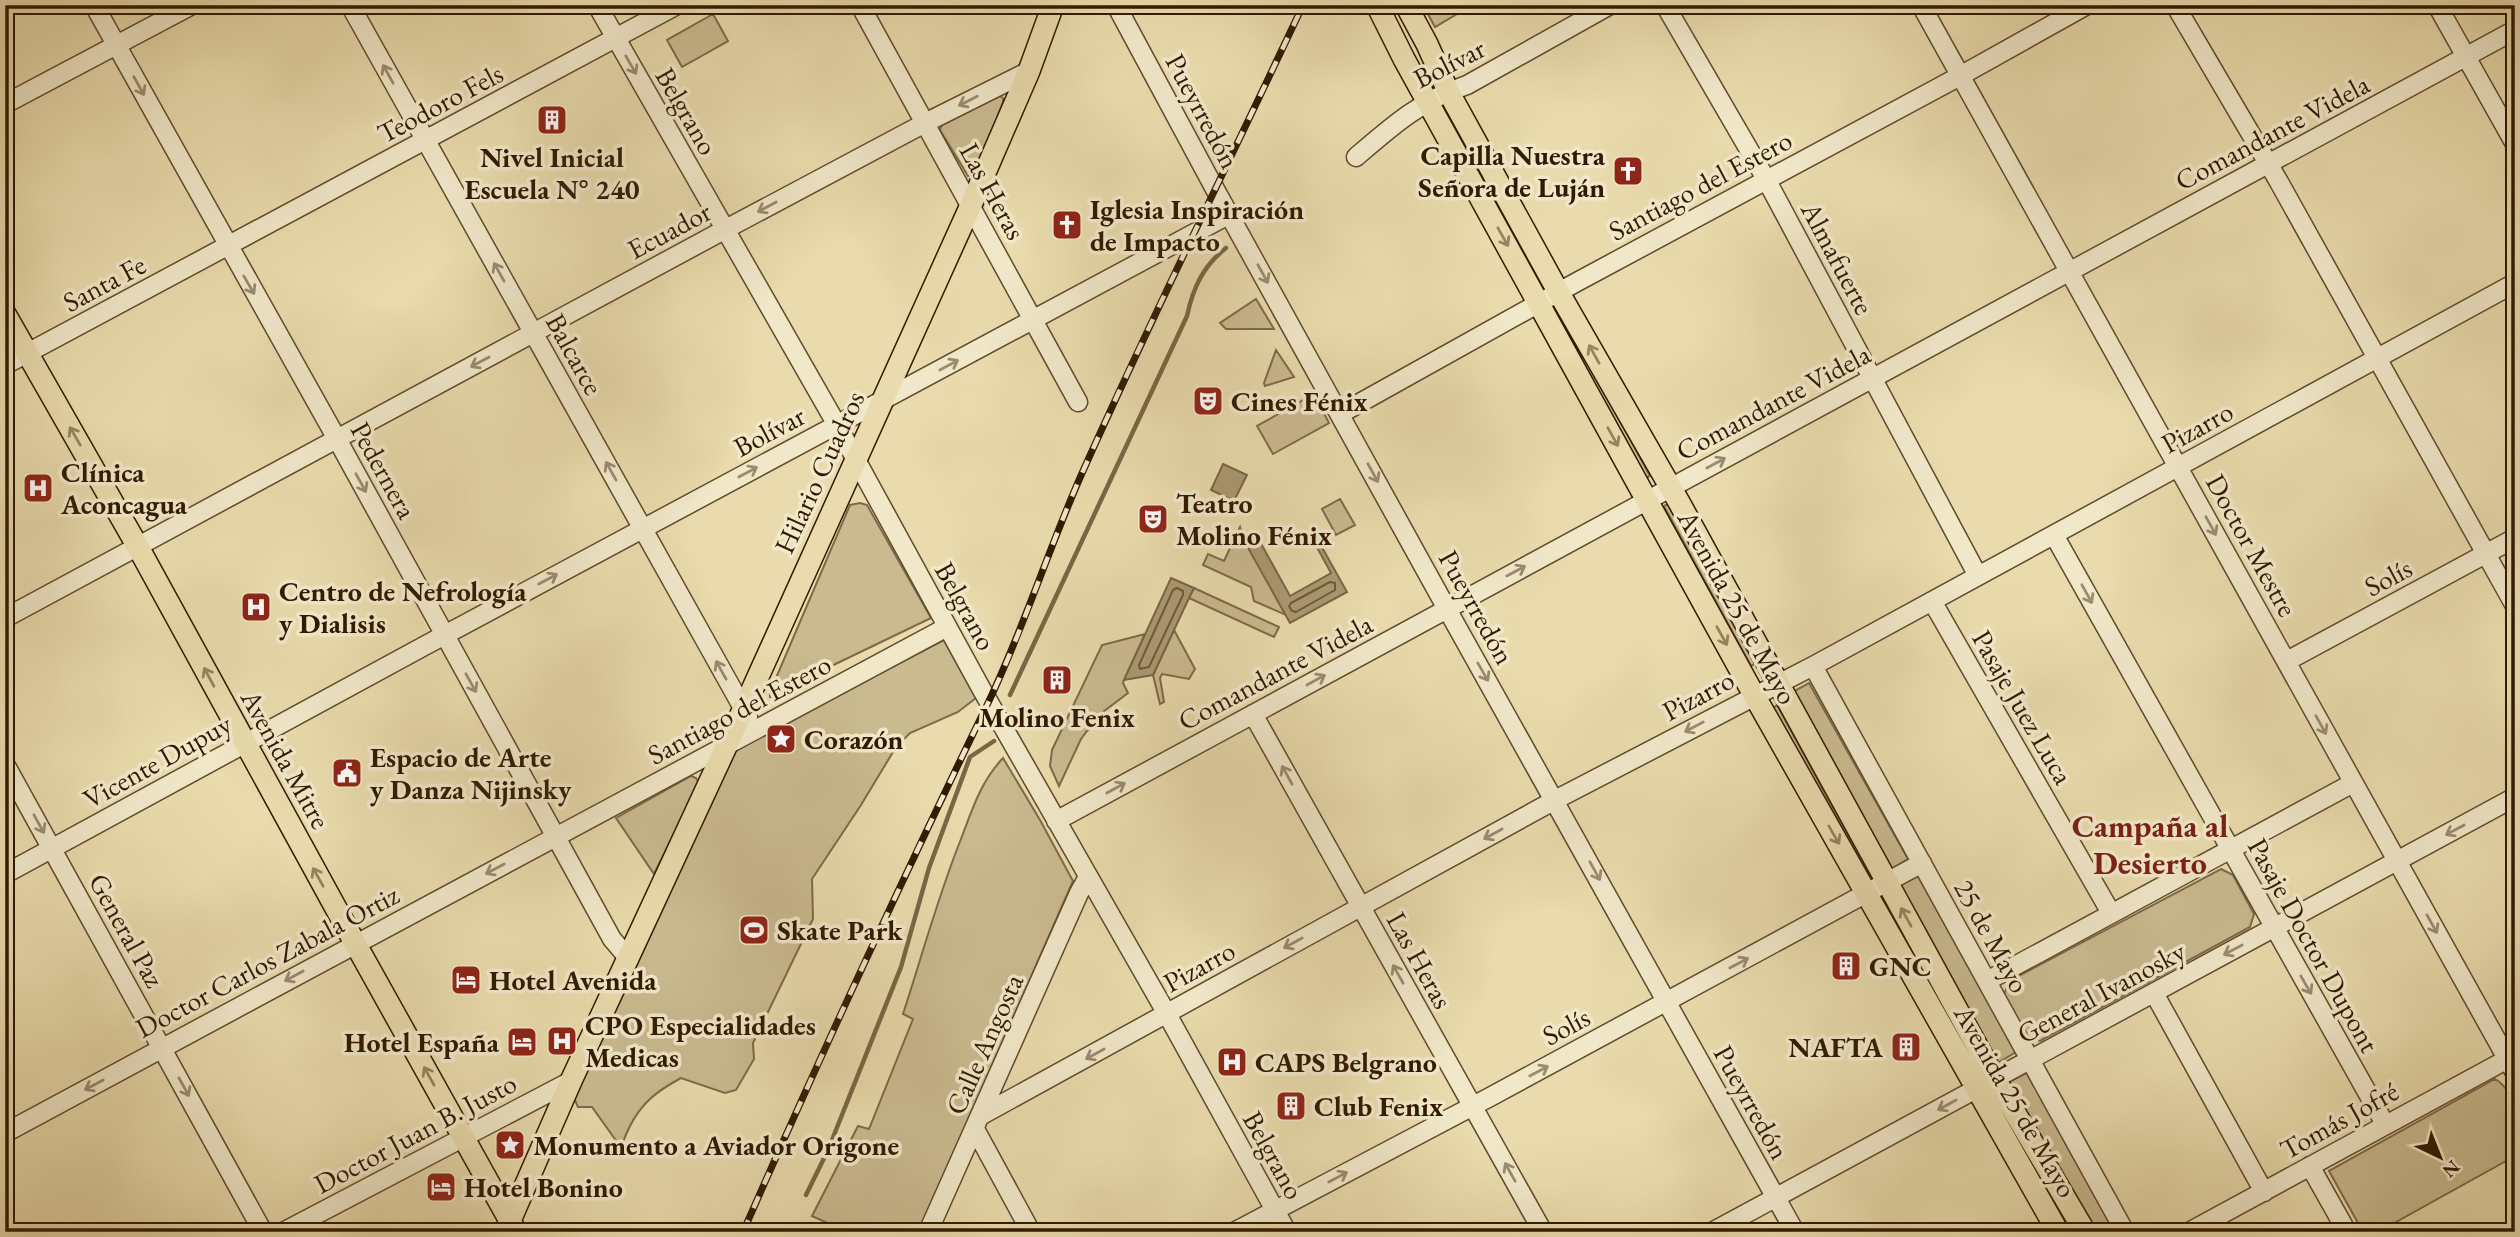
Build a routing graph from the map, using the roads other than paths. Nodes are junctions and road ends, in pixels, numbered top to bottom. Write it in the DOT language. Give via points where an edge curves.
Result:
graph roads {
  1 [pos="94,5"];
  2 [pos="192,5"];
  3 [pos="350,5"];
  4 [pos="597,5"];
  5 [pos="677,5"];
  6 [pos="860,5"];
  7 [pos="1054,5"];
  8 [pos="1116,5"];
  9 [pos="1377,5"];
  10 [pos="1406,5"];
  11 [pos="1610,5"];
  12 [pos="1665,5"];
  13 [pos="1921,5"];
  14 [pos="2087,5"];
  15 [pos="2175,5"];
  16 [pos="2437,5"];
  17 [pos="2515,30"];
  18 [pos="616,39"];
  19 [pos="116,45"];
  20 [pos="2466,57"];
  21 [pos="1029,71"];
  22 [pos="1960,76"];
  23 [pos="1448,91"];
  24 [pos="1428,101"];
  25 [pos="5,103"];
  26 [pos="925,123"];
  27 [pos="425,141"];
  28 [pos="2515,144"];
  29 [pos="1356,157"];
  30 [pos="2268,164"];
  31 [pos="1766,179"];
  32 [pos="971,205"];
  33 [pos="1230,214"];
  34 [pos="724,230"];
  35 [pos="227,247"];
  36 [pos="2068,272"];
  37 [pos="2515,283"];
  38 [pos="1559,293"];
  39 [pos="1540,304"];
  40 [pos="5,314"];
  41 [pos="1034,320"];
  42 [pos="534,333"];
  43 [pos="27,354"];
  44 [pos="2378,358"];
  45 [pos="5,365"];
  46 [pos="1872,379"];
  47 [pos="883,400"];
  48 [pos="1078,402"];
  49 [pos="1340,414"];
  50 [pos="836,425"];
  51 [pos="337,439"];
  52 [pos="856,461"];
  53 [pos="2178,467"];
  54 [pos="1670,488"];
  55 [pos="1648,500"];
  56 [pos="643,528"];
  57 [pos="2054,535"];
  58 [pos="2515,538"];
  59 [pos="138,547"];
  60 [pos="2486,554"];
  61 [pos="1978,576"];
  62 [pos="1931,601"];
  63 [pos="2515,606"];
  64 [pos="1447,609"];
  65 [pos="5,618"];
  66 [pos="947,627"];
  67 [pos="444,635"];
  68 [pos="2287,662"];
  69 [pos="1813,666"];
  70 [pos="1777,683"];
  71 [pos="1754,695"];
  72 [pos="744,710"];
  73 [pos="1253,714"];
  74 [pos="755,729"];
  75 [pos="245,743"];
  76 [pos="726,744"];
  77 [pos="5,764"];
  78 [pos="2353,783"];
  79 [pos="2515,797"];
  80 [pos="1555,800"];
  81 [pos="1056,821"];
  82 [pos="555,838"];
  83 [pos="52,848"];
  84 [pos="2230,849"];
  85 [pos="2396,862"];
  86 [pos="1922,863"];
  87 [pos="5,874"];
  88 [pos="1088,877"];
  89 [pos="1886,883"];
  90 [pos="1867,893"];
  91 [pos="1359,906"];
  92 [pos="2111,913"];
  93 [pos="2273,928"];
  94 [pos="355,943"];
  95 [pos="629,959"];
  96 [pos="1987,981"];
  97 [pos="2154,993"];
  98 [pos="1667,1001"];
  99 [pos="1167,1014"];
  100 [pos="163,1048"];
  101 [pos="2030,1060"];
  102 [pos="2512,1063"];
  103 [pos="571,1081"];
  104 [pos="1985,1084"];
  105 [pos="1473,1106"];
  106 [pos="977,1123"];
  107 [pos="2385,1124"];
  108 [pos="5,1133"];
  109 [pos="464,1138"];
  110 [pos="2310,1166"];
  111 [pos="2264,1192"];
  112 [pos="1775,1198"];
  113 [pos="1275,1210"];
  114 [pos="510,1228"];
  115 [pos="263,1232"];
  116 [pos="283,1232"];
  117 [pos="928,1232"];
  118 [pos="1031,1232"];
  119 [pos="1234,1232"];
  120 [pos="1287,1232"];
  121 [pos="1543,1232"];
  122 [pos="1712,1232"];
  123 [pos="1795,1232"];
  124 [pos="2058,1232"];
  125 [pos="2085,1232"];
  126 [pos="2125,1232"];
  127 [pos="2189,1232"];
  128 [pos="2347,1232"];
  1 -- 19 [label="street, Pedernera"];
  2 -- 19 [label="street"];
  27 -- 3 [label="street, Balcarce, one-way"];
  4 -- 18 [label="street, Belgrano"];
  5 -- 18 [label="street, Teodoro Fels"];
  6 -- 26 [label="street, Las Heras"];
  7 -- 21 [label="main road, Hilario Cuadros"];
  8 -- 33 [label="street, Pueyrredón"];
  9 -- 24 [label="main road, Avenida 25 de Mayo"];
  10 -- 23 [label="main road, Avenida 25 de Mayo"];
  11 -- 23 [label="street, Bolívar" via="1467,85"];
  12 -- 31 [label="street, Almafuerte"];
  13 -- 22 [label="street, Doctor Mestre"];
  14 -- 22 [label="street, Santiago del Estero"];
  15 -- 30 [label="street"];
  16 -- 20 [label="street"];
  17 -- 20 [label="street, Comandante Videla"];
  18 -- 27 [label="street, Teodoro Fels"];
  18 -- 34 [label="street, Belgrano, one-way"];
  19 -- 25 [label="street"];
  19 -- 35 [label="street, Pedernera, one-way"];
  20 -- 28 [label="street"];
  20 -- 30 [label="street, Comandante Videla"];
  21 -- 26 [label="street, Ecuador, one-way"];
  21 -- 32 [label="main road, Hilario Cuadros"];
  22 -- 31 [label="street, Santiago del Estero"];
  22 -- 36 [label="street, Doctor Mestre"];
  23 -- 24 [label="street, Bolívar"];
  23 -- 38 [label="main road, Avenida 25 de Mayo"];
  24 -- 29 [label="street, Bolívar"];
  24 -- 39 [label="main road, Avenida 25 de Mayo, one-way"];
  26 -- 32 [label="street, Las Heras"];
  26 -- 34 [label="street, Ecuador, one-way"];
  27 -- 35 [label="street, Teodoro Fels"];
  42 -- 27 [label="street, Balcarce, one-way"];
  30 -- 36 [label="street, Comandante Videla"];
  30 -- 44 [label="street"];
  31 -- 38 [label="street, Santiago del Estero"];
  31 -- 46 [label="street, Almafuerte"];
  32 -- 41 [label="street, Las Heras"];
  32 -- 47 [label="main road, Hilario Cuadros"];
  33 -- 41 [label="street, Bolívar"];
  33 -- 49 [label="street, Pueyrredón, one-way"];
  34 -- 42 [label="street, Ecuador"];
  34 -- 50 [label="street, Belgrano"];
  35 -- 43 [label="street, Santa Fe"];
  35 -- 51 [label="street, Pedernera, one-way"];
  36 -- 46 [label="street, Comandante Videla"];
  36 -- 53 [label="street, Doctor Mestre"];
  37 -- 44 [label="street, Pizarro"];
  38 -- 39 [label="street, Santiago del Estero"];
  54 -- 38 [label="main road, Avenida 25 de Mayo, one-way"];
  39 -- 49 [label="street, Santiago del Estero"];
  39 -- 55 [label="main road, Avenida 25 de Mayo, one-way"];
  40 -- 43 [label="main road, Avenida Mitre"];
  47 -- 41 [label="street, Bolívar, one-way"];
  41 -- 48 [label="street, Las Heras"];
  42 -- 51 [label="street, Ecuador, one-way"];
  56 -- 42 [label="street, Balcarce, one-way"];
  43 -- 45 [label="street, Santa Fe"];
  59 -- 43 [label="main road, Avenida Mitre, one-way"];
  44 -- 53 [label="street, Pizarro"];
  44 -- 60 [label="street"];
  54 -- 46 [label="street, Comandante Videla, one-way"];
  46 -- 61 [label="street, Almafuerte"];
  47 -- 50 [label="street, Bolívar"];
  47 -- 52 [label="main road, Hilario Cuadros"];
  49 -- 64 [label="street, Pueyrredón, one-way"];
  50 -- 52 [label="street, Belgrano"];
  56 -- 50 [label="street, Bolívar, one-way"];
  51 -- 59 [label="street, Ecuador"];
  51 -- 67 [label="street, Pedernera, one-way"];
  52 -- 66 [label="street, Belgrano"];
  52 -- 72 [label="main road, Hilario Cuadros"];
  53 -- 57 [label="street, Pizarro"];
  53 -- 68 [label="street, Doctor Mestre, one-way"];
  54 -- 55 [label="street, Comandante Videla"];
  54 -- 70 [label="main road, Avenida 25 de Mayo"];
  64 -- 55 [label="street, Comandante Videla, one-way"];
  55 -- 71 [label="main road, Avenida 25 de Mayo, one-way"];
  67 -- 56 [label="street, Bolívar, one-way"];
  72 -- 56 [label="street, Balcarce, one-way"];
  57 -- 61 [label="street, Pizarro"];
  57 -- 84 [label="street, Pasaje Doctor Dupont, one-way"];
  58 -- 60 [label="street, Solís"];
  59 -- 65 [label="street, Ecuador"];
  75 -- 59 [label="main road, Avenida Mitre, one-way"];
  60 -- 63 [label="street"];
  60 -- 68 [label="street, Solís"];
  61 -- 62 [label="street, Pizarro"];
  62 -- 69 [label="street, Pizarro"];
  62 -- 92 [label="street, Pasaje Juez Luca"];
  73 -- 64 [label="street, Comandante Videla, one-way"];
  64 -- 80 [label="street, Pueyrredón, one-way"];
  66 -- 74 [label="street, Santiago del Estero"];
  66 -- 81 [label="street, Belgrano"];
  67 -- 75 [label="street, Vicente Dupuy"];
  67 -- 82 [label="street, Pedernera, one-way"];
  68 -- 78 [label="street, Doctor Mestre, one-way"];
  69 -- 70 [label="street, Pizarro"];
  69 -- 86 [label="street, 25 de Mayo"];
  70 -- 71 [label="street, Pizarro"];
  70 -- 89 [label="main road, Avenida 25 de Mayo"];
  71 -- 80 [label="street, Pizarro, one-way"];
  71 -- 90 [label="main road, Avenida 25 de Mayo, one-way"];
  72 -- 74 [label="street, Balcarce"];
  72 -- 76 [label="main road, Hilario Cuadros"];
  81 -- 73 [label="street, Comandante Videla, one-way"];
  91 -- 73 [label="street, Las Heras, one-way"];
  74 -- 76 [label="street, Santiago del Estero"];
  75 -- 83 [label="street, Vicente Dupuy"];
  94 -- 75 [label="main road, Avenida Mitre, one-way"];
  76 -- 82 [label="street, Santiago del Estero"];
  76 -- 95 [label="main road, Hilario Cuadros"];
  77 -- 83 [label="street, General Paz, one-way"];
  78 -- 84 [label="street"];
  78 -- 85 [label="street, Doctor Mestre"];
  79 -- 85 [label="street, General Ivanosky, one-way"];
  80 -- 91 [label="street, Pizarro, one-way"];
  80 -- 98 [label="street, Pueyrredón, one-way"];
  81 -- 88 [label="street, Belgrano"];
  82 -- 94 [label="street, Doctor Carlos Zabala Ortiz, one-way"];
  82 -- 95 [label="street, Pedernera" via="612,939"];
  83 -- 87 [label="street, Vicente Dupuy"];
  83 -- 100 [label="street, General Paz"];
  84 -- 92 [label="street"];
  84 -- 93 [label="street, Pasaje Doctor Dupont"];
  85 -- 93 [label="street, General Ivanosky"];
  85 -- 102 [label="street, Doctor Mestre, one-way"];
  86 -- 89 [label="street, Solís"];
  86 -- 96 [label="street, 25 de Mayo"];
  88 -- 99 [label="street, Belgrano"];
  88 -- 106 [label="street, Calle Angosta"];
  89 -- 90 [label="street, Solís"];
  104 -- 89 [label="main road, Avenida 25 de Mayo, one-way"];
  98 -- 90 [label="street, Solís, one-way"];
  90 -- 104 [label="main road, Avenida 25 de Mayo"];
  91 -- 99 [label="street, Pizarro, one-way"];
  105 -- 91 [label="street, Las Heras, one-way"];
  92 -- 96 [label="street"];
  93 -- 97 [label="street, General Ivanosky, one-way"];
  93 -- 107 [label="street, Pasaje Doctor Dupont, one-way"];
  94 -- 100 [label="street, Doctor Carlos Zabala Ortiz, one-way"];
  109 -- 94 [label="main road, Avenida Mitre, one-way"];
  95 -- 103 [label="main road, Hilario Cuadros"];
  96 -- 101 [label="street, 25 de Mayo"];
  97 -- 101 [label="street, General Ivanosky"];
  97 -- 111 [label="street"];
  105 -- 98 [label="street, Solís, one-way"];
  98 -- 112 [label="street, Pueyrredón"];
  99 -- 106 [label="street, Pizarro, one-way"];
  99 -- 113 [label="street, Belgrano"];
  100 -- 108 [label="street, Doctor Carlos Zabala Ortiz, one-way"];
  100 -- 115 [label="street, General Paz, one-way"];
  101 -- 104 [label="street, General Ivanosky"];
  101 -- 126 [label="street, 25 de Mayo"];
  102 -- 107 [label="street, Tomás Jofré"];
  103 -- 109 [label="street, Doctor Juan B. Justo"];
  103 -- 114 [label="main road, Hilario Cuadros"];
  104 -- 112 [label="street, General Ivanosky, one-way"];
  104 -- 124 [label="main road, Avenida 25 de Mayo"];
  104 -- 125 [label="main road, Avenida 25 de Mayo"];
  113 -- 105 [label="street, Solís, one-way"];
  121 -- 105 [label="street, Las Heras, one-way"];
  106 -- 117 [label="street, Calle Angosta"];
  106 -- 118 [label="street"];
  107 -- 110 [label="street, Tomás Jofré"];
  109 -- 114 [label="main road, Avenida Mitre"];
  109 -- 116 [label="street, Doctor Juan B. Justo"];
  110 -- 111 [label="street, Tomás Jofré"];
  110 -- 128 [label="street"];
  111 -- 127 [label="street, Tomás Jofré"];
  112 -- 122 [label="street, General Ivanosky"];
  112 -- 123 [label="street, Pueyrredón"];
  113 -- 119 [label="street, Solís"];
  113 -- 120 [label="street, Belgrano"];
}
